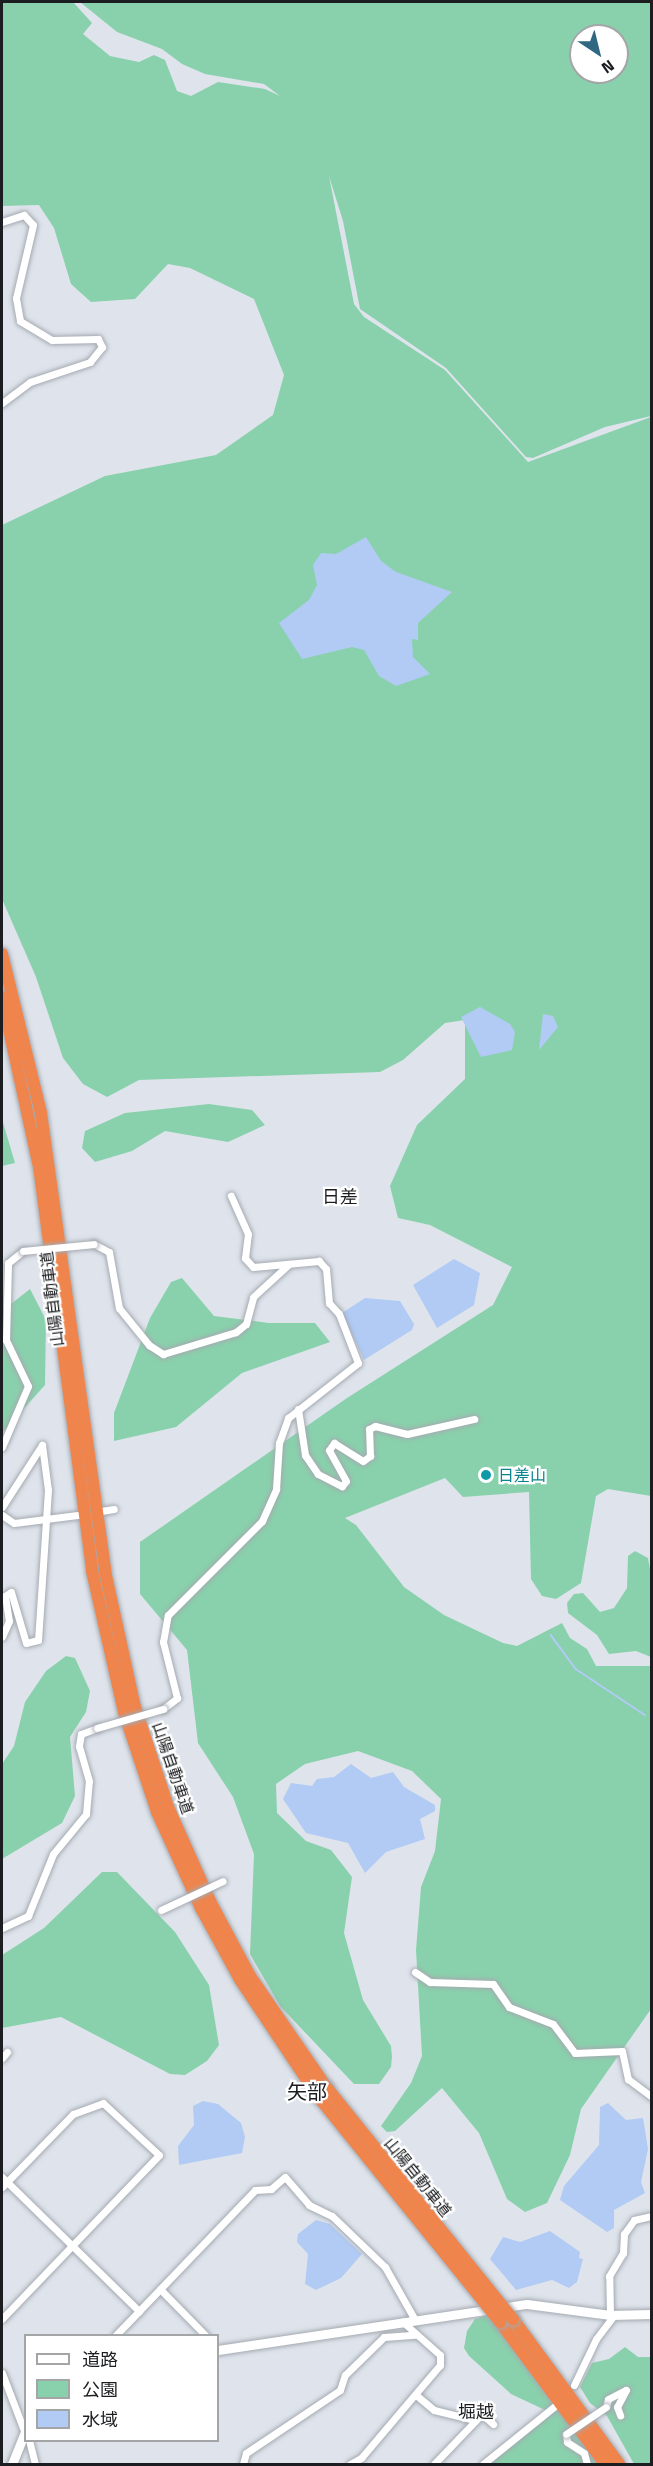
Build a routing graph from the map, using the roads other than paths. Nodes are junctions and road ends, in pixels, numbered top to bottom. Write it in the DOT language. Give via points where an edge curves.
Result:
graph roads {
  1 [pos="2,222"];
  2 [pos="2,403"];
  3 [pos="2,954"];
  4 [pos="2,997"];
  5 [pos="231,1196"];
  6 [pos="289,1264"];
  7 [pos="298,1409"];
  8 [pos="474,1419"];
  9 [pos="2,1448"];
  10 [pos="2,1507"];
  11 [pos="114,1509"];
  12 [pos="101,1511"];
  13 [pos="2,1515"];
  14 [pos="78,1515"];
  15 [pos="45,1521"];
  16 [pos="2,1637"];
  17 [pos="223,1881"];
  18 [pos="161,1910"];
  19 [pos="2,1928"];
  20 [pos="415,1972"];
  21 [pos="322,2092"];
  22 [pos="651,2097"];
  23 [pos="3,2182"];
  24 [pos="651,2216"];
  25 [pos="73,2246"];
  26 [pos="160,2289"];
  27 [pos="139,2311"];
  28 [pos="651,2314"];
  29 [pos="612,2315"];
  30 [pos="2,2319"];
  31 [pos="415,2320"];
  32 [pos="506,2321"];
  33 [pos="403,2322"];
  34 [pos="117,2334"];
  35 [pos="204,2334"];
  36 [pos="415,2335"];
  37 [pos="219,2349"];
  38 [pos="2,2373"];
  39 [pos="574,2385"];
  40 [pos="416,2395"];
  41 [pos="555,2406"];
  42 [pos="621,2415"];
  43 [pos="474,2420"];
  44 [pos="493,2424"];
  45 [pos="24,2430"];
  46 [pos="24,2439"];
  47 [pos="30,2442"];
  48 [pos="12,2464"];
  49 [pos="35,2464"];
  50 [pos="243,2464"];
  51 [pos="350,2464"];
  52 [pos="434,2464"];
  53 [pos="483,2464"];
  54 [pos="587,2464"];
  55 [pos="605,2464"];
  56 [pos="619,2464"];
  1 -- 2 [label="street" via="24,215 33,225 16,298 20,321 52,340 98,339 102,347 90,362 30,382"];
  3 -- 21 [label="highway, 山陽自動車道" via="41,1113 101,1550 135,1707 168,1807 211,1903 250,1976"];
  4 -- 21 [label="highway, 山陽自動車道" via="37,1156 92,1571 124,1712 157,1812 201,1908 241,1981"];
  5 -- 6 [label="street" via="249,1239 245,1258 253,1267 262,1269"];
  6 -- 7 [label="street" via="319,1261 326,1269 329,1303 339,1314 358,1363"];
  6 -- 9 [label="street, bridge" via="253,1297 246,1324 236,1332 163,1354 149,1345 119,1308 109,1252 94,1244 23,1251 8,1263 6,1340 28,1386"];
  7 -- 8 [label="street" via="305,1455 318,1474 342,1486 346,1481 329,1450 334,1443 363,1461 370,1456 369,1429 375,1426 407,1434"];
  7 -- 19 [label="street, bridge" via="282,1427 276,1489 262,1521 168,1615 163,1642 177,1698 163,1709 81,1734 79,1746 89,1781 87,1814 52,1854 28,1916"];
  10 -- 15 [label="street" via="42,1445 48,1490"];
  11 -- 12 [label="street"];
  13 -- 15 [label="street" via="14,1523"];
  14 -- 15 [label="street"];
  15 -- 16 [label="street" via="38,1640 26,1643 11,1592 5,1596 9,1621"];
  17 -- 18 [label="street, bridge"];
  20 -- 22 [label="street" via="430,1982 493,1984 509,2007 554,2024 575,2053 622,2051 627,2056 624,2072 628,2079"];
  21 -- 32 [label="highway, 山陽自動車道, bridge"];
  23 -- 25 [label="street"];
  23 -- 25 [label="street" via="73,2114 108,2105 159,2155"];
  24 -- 29 [label="street" via="634,2220 624,2234 623,2253 609,2276"];
  25 -- 27 [label="street"];
  25 -- 30 [label="street"];
  26 -- 27 [label="street"];
  26 -- 31 [label="street" via="255,2190 271,2189 285,2177 309,2205 332,2216 385,2267"];
  26 -- 35 [label="street"];
  27 -- 34 [label="street"];
  28 -- 29 [label="street"];
  29 -- 31 [label="street" via="539,2304"];
  29 -- 39 [label="street"];
  31 -- 33 [label="street"];
  32 -- 55 [label="highway, 山陽自動車道"];
  32 -- 56 [label="highway, 山陽自動車道"];
  33 -- 36 [label="street"];
  33 -- 37 [label="street"];
  36 -- 40 [label="street" via="442,2359"];
  36 -- 50 [label="street" via="384,2337 345,2374 340,2391 246,2453"];
  38 -- 45 [label="street"];
  40 -- 43 [label="street" via="434,2410"];
  40 -- 51 [label="street" via="361,2458"];
  41 -- 53 [label="street"];
  42 -- 54 [label="street, bridge" via="617,2407 626,2390 608,2399 606,2407 566,2434 567,2442 584,2453"];
  43 -- 44 [label="street" via="482,2414"];
  43 -- 52 [label="street"];
  46 -- 48 [label="street"];
  47 -- 49 [label="street" via="37,2455"];
}
